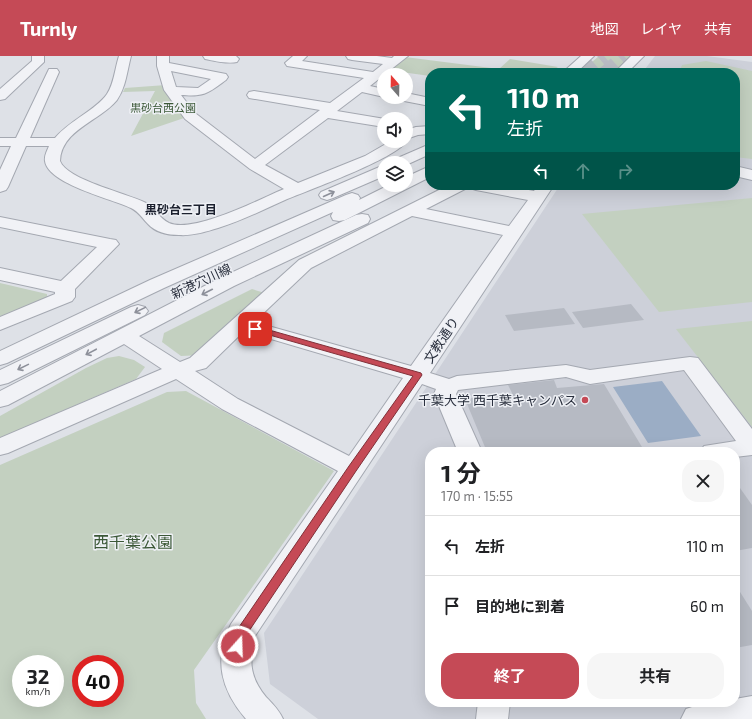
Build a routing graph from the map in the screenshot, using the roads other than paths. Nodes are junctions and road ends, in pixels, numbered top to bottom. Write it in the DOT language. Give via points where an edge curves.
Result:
graph roads {
  1 [pos="38,56"];
  2 [pos="125,56"];
  3 [pos="209,56"];
  4 [pos="301,56"];
  5 [pos="352,56"];
  6 [pos="588,56"];
  7 [pos="638,56"];
  8 [pos="233,59"];
  9 [pos="398,59"];
  10 [pos="163,61"];
  11 [pos="574,68"];
  12 [pos="625,68"];
  13 [pos="53,72"];
  14 [pos="376,76"];
  15 [pos="359,88"];
  16 [pos="170,90"];
  17 [pos="377,92"];
  18 [pos="254,95"];
  19 [pos="0,96"];
  20 [pos="413,99"];
  21 [pos="425,101"];
  22 [pos="329,111"];
  23 [pos="377,121"];
  24 [pos="413,128"];
  25 [pos="425,130"];
  26 [pos="425,130"];
  27 [pos="413,133"];
  28 [pos="0,142"];
  29 [pos="22,142"];
  30 [pos="60,142"];
  31 [pos="390,148"];
  32 [pos="425,150"];
  33 [pos="413,156"];
  34 [pos="425,162"];
  35 [pos="255,166"];
  36 [pos="413,168"];
  37 [pos="740,172"];
  38 [pos="377,173"];
  39 [pos="425,174"];
  40 [pos="752,175"];
  41 [pos="413,180"];
  42 [pos="377,185"];
  43 [pos="0,187"];
  44 [pos="425,188"];
  45 [pos="296,189"];
  46 [pos="452,190"];
  47 [pos="531,190"];
  48 [pos="542,191"];
  49 [pos="387,192"];
  50 [pos="411,211"];
  51 [pos="0,222"];
  52 [pos="514,232"];
  53 [pos="0,274"];
  54 [pos="65,288"];
  55 [pos="0,324"];
  56 [pos="240,324"];
  57 [pos="124,335"];
  58 [pos="0,343"];
  59 [pos="0,359"];
  60 [pos="176,371"];
  61 [pos="423,377"];
  62 [pos="0,378"];
  63 [pos="449,386"];
  64 [pos="0,400"];
  65 [pos="752,446"];
  66 [pos="0,447"];
  67 [pos="468,447"];
  68 [pos="740,448"];
  69 [pos="352,468"];
  70 [pos="493,707"];
  71 [pos="752,710"];
  72 [pos="267,719"];
  73 [pos="492,719"];
  74 [pos="697,719"];
  1 -- 19 [label="street" via="38,62"];
  2 -- 30 [label="street" via="112,97 74,126"];
  3 -- 8 [label="street"];
  4 -- 14 [label="street" via="291,63"];
  5 -- 9 [label="street"];
  6 -- 11 [label="street"];
  7 -- 12 [label="street"];
  9 -- 14 [label="street"];
  10 -- 16 [label="street"];
  10 -- 16 [label="street" via="222,77 202,91"];
  13 -- 29 [label="street"];
  14 -- 15 [label="street"];
  15 -- 17 [label="street"];
  15 -- 22 [label="street"];
  16 -- 35 [label="street" via="190,116"];
  18 -- 22 [label="street"];
  20 -- 21 [label="street"];
  22 -- 23 [label="street"];
  22 -- 35 [label="street"];
  24 -- 25 [label="street"];
  26 -- 27 [label="street"];
  28 -- 29 [label="street"];
  29 -- 30 [label="street"];
  29 -- 43 [label="street"];
  30 -- 45 [label="street" via="52,155 53,164 64,175 136,204 163,227 202,228"];
  31 -- 45 [label="street" via="370,159"];
  32 -- 33 [label="street"];
  34 -- 36 [label="street"];
  35 -- 45 [label="street"];
  37 -- 40 [label="street"];
  58 -- 38 [label="street, one-way"];
  39 -- 41 [label="street"];
  42 -- 59 [label="street, 新港穴川線" via="157,284"];
  44 -- 57 [label="street, one-way" via="226,282"];
  46 -- 50 [label="street"];
  47 -- 48 [label="street"];
  48 -- 52 [label="street, 文教通り"];
  49 -- 62 [label="street, 新港穴川線, one-way"];
  50 -- 52 [label="street"];
  50 -- 56 [label="street" via="305,264"];
  51 -- 54 [label="street" via="110,244"];
  52 -- 61 [label="street, 文教通り"];
  53 -- 54 [label="street"];
  54 -- 55 [label="street" via="64,297"];
  56 -- 60 [label="street" via="198,363"];
  56 -- 61 [label="street"];
  57 -- 60 [label="street"];
  57 -- 64 [label="street, one-way"];
  60 -- 66 [label="street"];
  60 -- 69 [label="street" via="230,404"];
  61 -- 63 [label="street"];
  61 -- 69 [label="street, 文教通り"];
  63 -- 65 [label="street" via="566,371 590,377 690,363"];
  63 -- 67 [label="street" via="445,394"];
  65 -- 68 [label="street"];
  69 -- 72 [label="street, 文教通り" via="241,633 235,660 240,686"];
  70 -- 73 [label="street"];
  71 -- 74 [label="street"];
}
